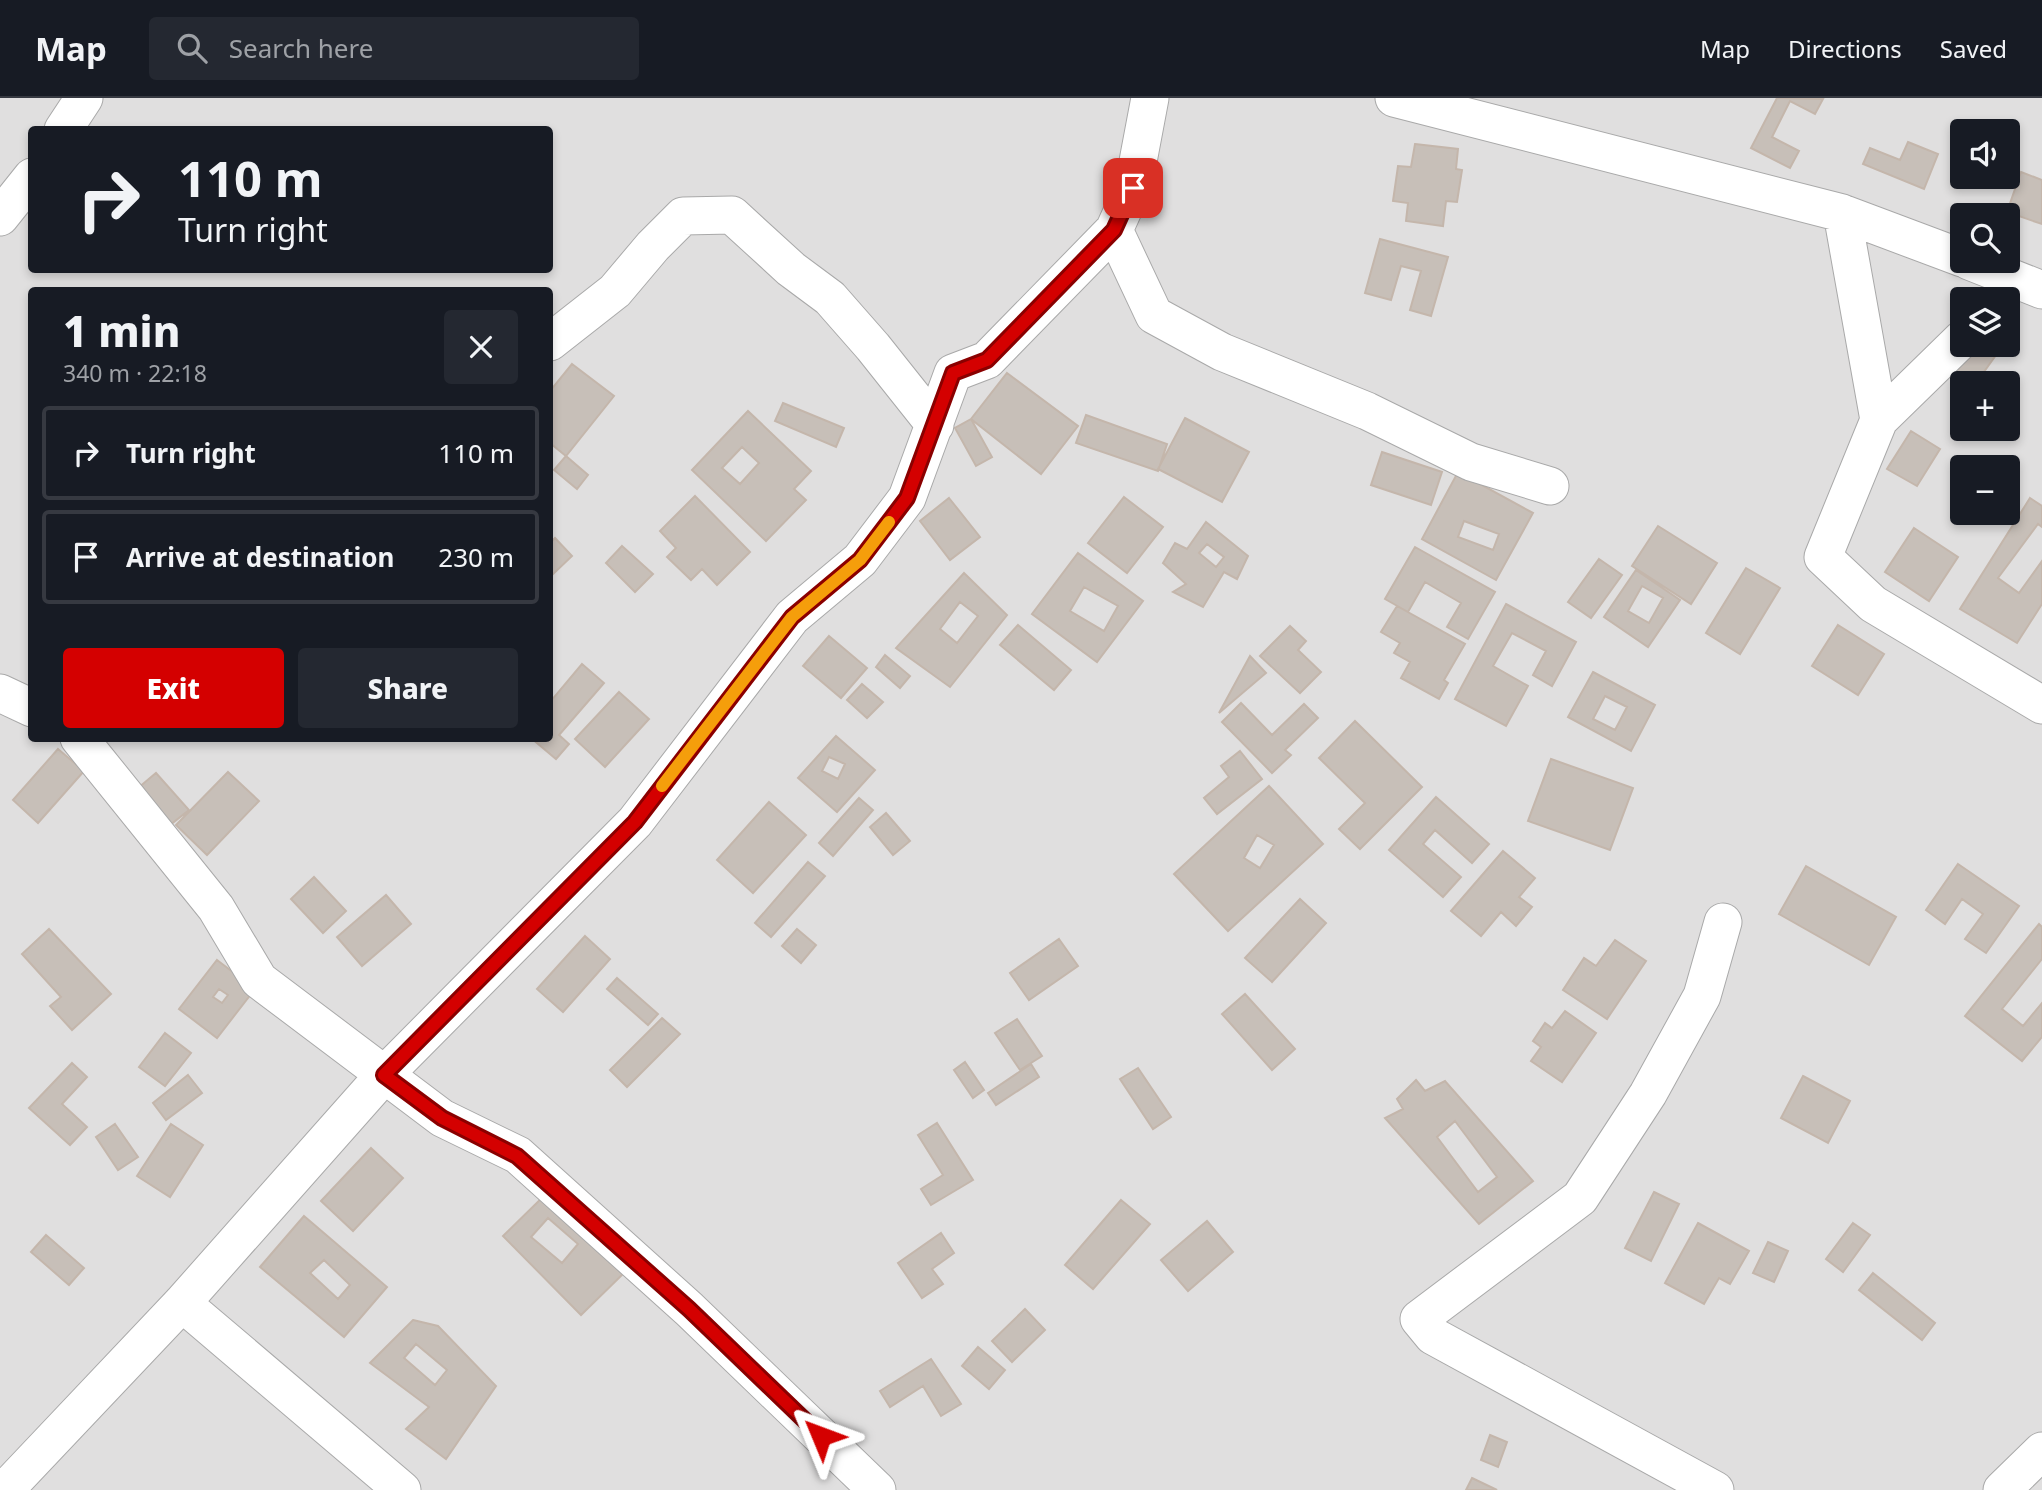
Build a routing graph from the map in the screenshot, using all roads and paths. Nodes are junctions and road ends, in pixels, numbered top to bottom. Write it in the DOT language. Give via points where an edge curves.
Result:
graph roads {
  1 [pos="84,98"];
  2 [pos="1150,98"];
  3 [pos="1394,98"];
  4 [pos="66,126"];
  5 [pos="28,182"];
  6 [pos="1842,213"];
  7 [pos="0,218"];
  8 [pos="1114,230"];
  9 [pos="1950,254"];
  10 [pos="1991,273"];
  11 [pos="2022,290"];
  12 [pos="553,340"];
  13 [pos="1950,351"];
  14 [pos="1879,420"];
  15 [pos="935,425"];
  16 [pos="1550,486"];
  17 [pos="0,693"];
  18 [pos="2042,705"];
  19 [pos="28,706"];
  20 [pos="82,742"];
  21 [pos="1723,922"];
  22 [pos="384,1075"];
  23 [pos="182,1303"];
  24 [pos="2042,1451"];
  25 [pos="5,1490"];
  26 [pos="402,1490"];
  27 [pos="877,1490"];
  28 [pos="1715,1490"];
  29 [pos="2002,1490"];
  1 -- 4 [label="street"];
  2 -- 8 [label="street" via="1133,188"];
  3 -- 6 [label="street"];
  5 -- 7 [label="street"];
  6 -- 9 [label="street"];
  6 -- 14 [label="street"];
  8 -- 15 [label="street" via="987,360 953,373"];
  8 -- 16 [label="street" via="1154,315 1222,352 1367,411 1471,462"];
  10 -- 11 [label="street"];
  12 -- 15 [label="street" via="615,291 683,216 732,215 831,298"];
  13 -- 14 [label="street"];
  14 -- 18 [label="street" via="1823,557 1873,604"];
  15 -- 22 [label="street" via="907,498 860,560 792,617 635,822"];
  17 -- 19 [label="street"];
  20 -- 22 [label="street" via="216,908 259,979"];
  21 -- 28 [label="street" via="1702,996 1648,1094 1580,1198 1419,1319 1433,1336"];
  22 -- 23 [label="street"];
  22 -- 27 [label="street" via="442,1118 517,1156 689,1309"];
  23 -- 25 [label="street"];
  23 -- 26 [label="street"];
  24 -- 29 [label="street"];
}
